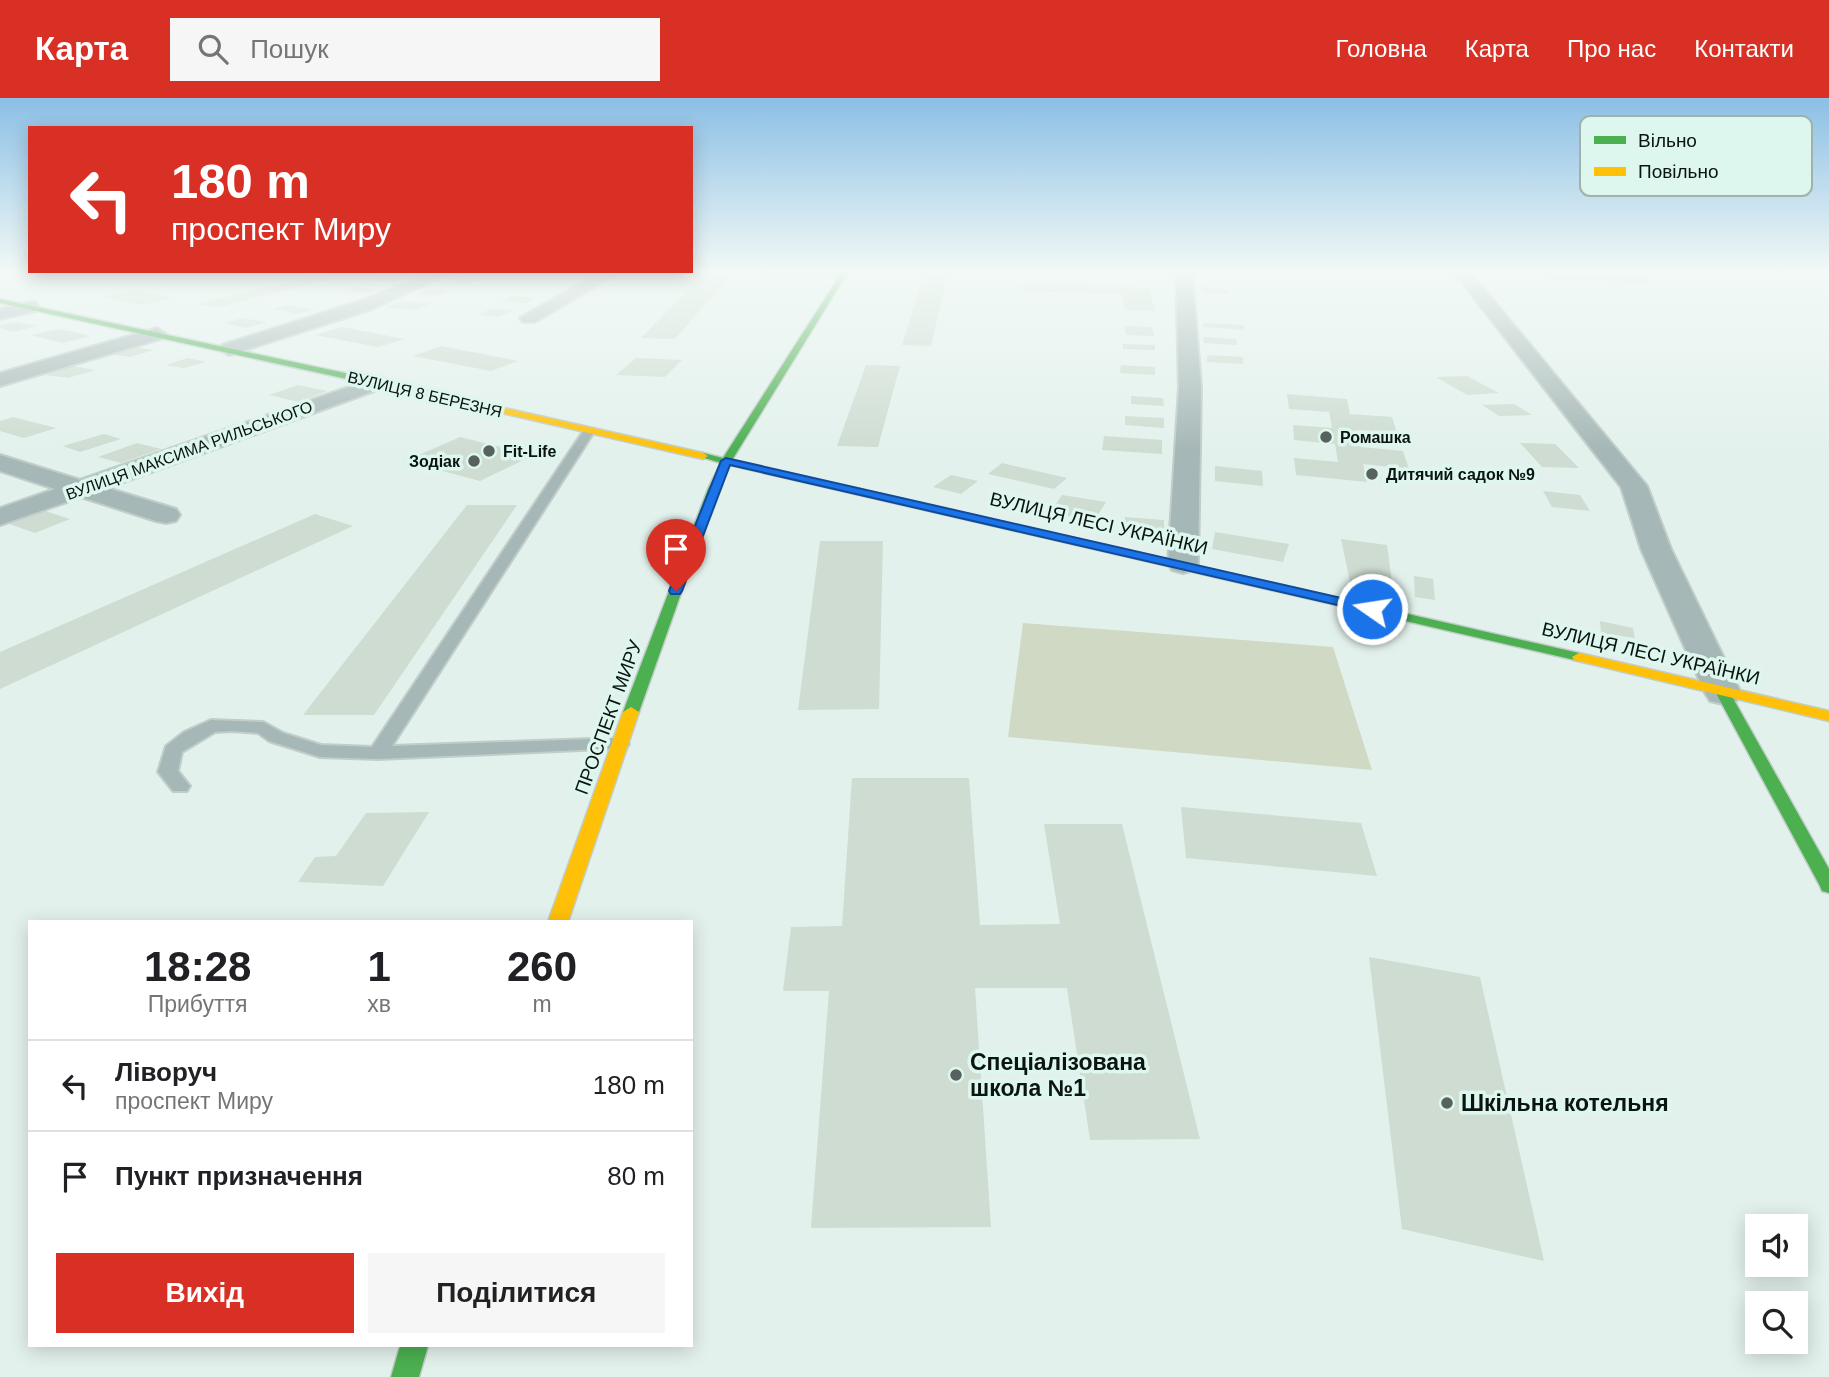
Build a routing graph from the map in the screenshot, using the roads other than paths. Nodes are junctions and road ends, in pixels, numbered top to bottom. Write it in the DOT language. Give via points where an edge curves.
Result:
graph roads {
  1 [pos="146,332"];
  2 [pos="283,332"];
  3 [pos="807,332"];
  4 [pos="1187,332"];
  5 [pos="1510,332"];
  6 [pos="157,334"];
  7 [pos="229,349"];
  8 [pos="0,380"];
  9 [pos="378,383"];
  10 [pos="588,432"];
  11 [pos="726,461"];
  12 [pos="0,463"];
  13 [pos="79,488"];
  14 [pos="166,514"];
  15 [pos="0,517"];
  16 [pos="1183,564"];
  17 [pos="1723,693"];
  18 [pos="1829,716"];
  19 [pos="620,744"];
  20 [pos="379,753"];
  21 [pos="180,786"];
  22 [pos="1829,886"];
  23 [pos="559,920"];
  24 [pos="414,1347"];
  25 [pos="405,1377"];
  1 -- 6 [label="main road, ВУЛИЦЯ 8 БЕРЕЗНЯ"];
  2 -- 7 [label="street"];
  3 -- 11 [label="main road, ПРОСПЕКТ МИРУ"];
  4 -- 16 [label="street"];
  5 -- 17 [label="street" via="1634,486 1656,549"];
  6 -- 7 [label="main road, ВУЛИЦЯ 8 БЕРЕЗНЯ"];
  6 -- 8 [label="street"];
  7 -- 9 [label="main road, ВУЛИЦЯ 8 БЕРЕЗНЯ"];
  9 -- 10 [label="main road, ВУЛИЦЯ 8 БЕРЕЗНЯ"];
  9 -- 13 [label="street, ВУЛИЦЯ МАКСИМА РИЛЬСЬКОГО"];
  10 -- 11 [label="main road, ВУЛИЦЯ 8 БЕРЕЗНЯ"];
  10 -- 20 [label="lane"];
  11 -- 16 [label="main road, ВУЛИЦЯ ЛЕСІ УКРАЇНКИ"];
  11 -- 19 [label="main road, ПРОСПЕКТ МИРУ"];
  12 -- 13 [label="street"];
  13 -- 14 [label="street"];
  13 -- 15 [label="street, ВУЛИЦЯ МАКСИМА РИЛЬСЬКОГО"];
  16 -- 17 [label="main road, ВУЛИЦЯ ЛЕСІ УКРАЇНКИ"];
  17 -- 18 [label="main road, ВУЛИЦЯ ЛЕСІ УКРАЇНКИ"];
  17 -- 22 [label="main road"];
  19 -- 20 [label="lane"];
  19 -- 23 [label="main road, ПРОСПЕКТ МИРУ"];
  20 -- 21 [label="lane" via="320,751 263,728 211,726 173,750 169,772"];
  24 -- 25 [label="main road"];
}
